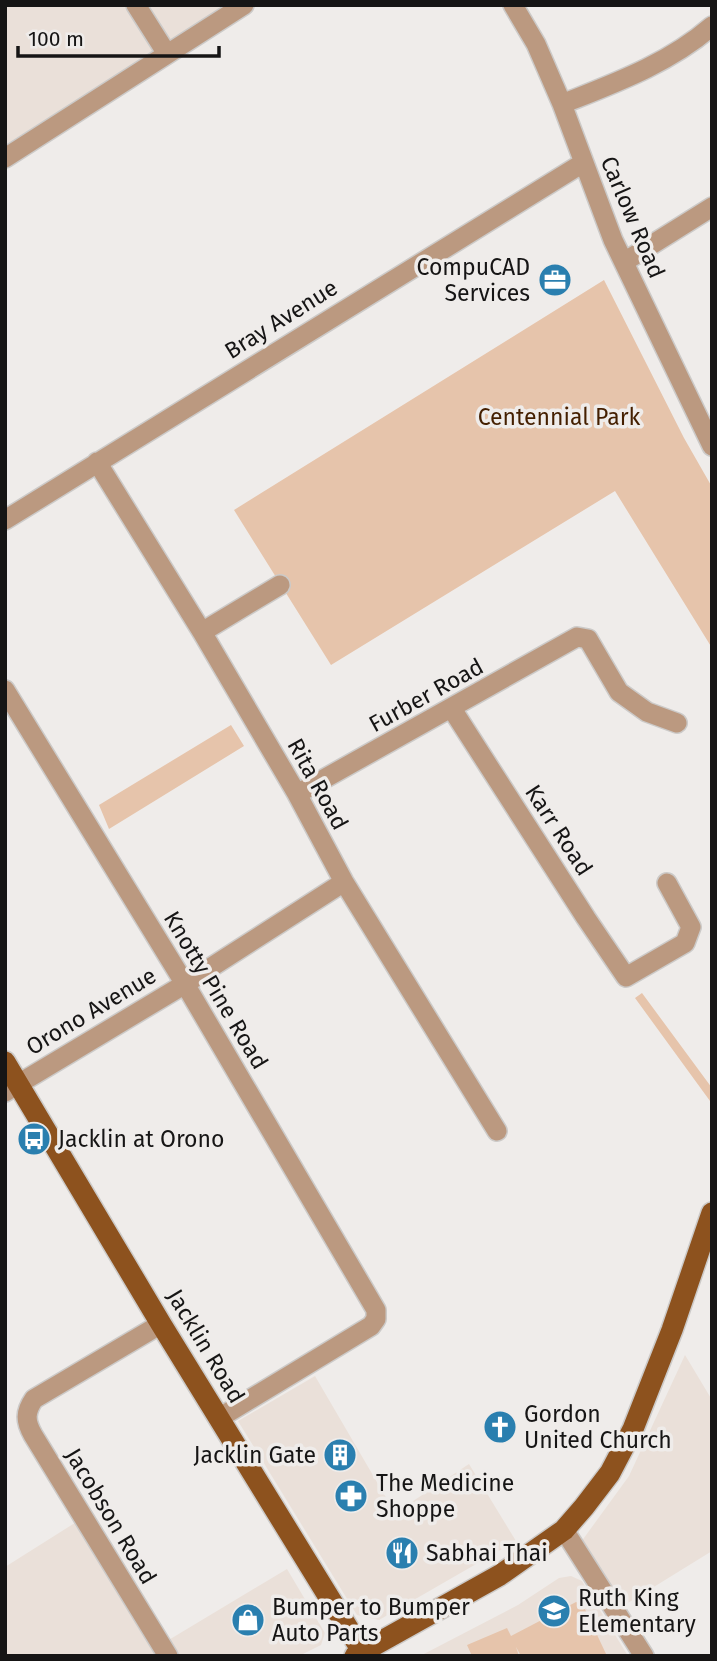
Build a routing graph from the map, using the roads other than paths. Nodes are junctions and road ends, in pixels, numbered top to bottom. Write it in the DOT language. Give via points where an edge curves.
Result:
graph roads {
  1 [pos="136,5"];
  2 [pos="244,5"];
  3 [pos="513,5"];
  4 [pos="712,26"];
  5 [pos="167,54"];
  6 [pos="562,104"];
  7 [pos="5,158"];
  8 [pos="583,163"];
  9 [pos="712,207"];
  10 [pos="624,262"];
  11 [pos="712,446"];
  12 [pos="97,462"];
  13 [pos="5,520"];
  14 [pos="280,585"];
  15 [pos="202,632"];
  16 [pos="5,690"];
  17 [pos="452,709"];
  18 [pos="677,723"];
  19 [pos="297,794"];
  20 [pos="344,882"];
  21 [pos="667,883"];
  22 [pos="185,984"];
  23 [pos="5,1062"];
  24 [pos="11,1088"];
  25 [pos="496,1131"];
  26 [pos="712,1213"];
  27 [pos="161,1324"];
  28 [pos="219,1418"];
  29 [pos="564,1530"];
  30 [pos="361,1654"];
  31 [pos="168,1656"];
  32 [pos="644,1656"];
  1 -- 5 [label="street"];
  2 -- 5 [label="street"];
  3 -- 6 [label="street, Carlow Road"];
  4 -- 6 [label="street" via="691,45 636,74"];
  5 -- 7 [label="street"];
  6 -- 8 [label="street, Carlow Road"];
  8 -- 10 [label="street, Carlow Road"];
  8 -- 12 [label="street, Bray Avenue"];
  9 -- 10 [label="street"];
  10 -- 11 [label="street, Carlow Road"];
  12 -- 13 [label="street, Bray Avenue"];
  12 -- 15 [label="street, Rita Road"];
  14 -- 15 [label="street"];
  15 -- 19 [label="street, Rita Road"];
  16 -- 22 [label="street, Knotty Pine Road"];
  17 -- 18 [label="street, Furber Road" via="577,637 587,639 619,692 647,712"];
  17 -- 19 [label="street, Furber Road"];
  17 -- 21 [label="street, Karr Road" via="626,977 685,943 691,927"];
  19 -- 20 [label="street, Rita Road"];
  20 -- 22 [label="street, Orono Avenue"];
  20 -- 25 [label="street, Rita Road"];
  22 -- 24 [label="street, Orono Avenue"];
  22 -- 28 [label="street, Knotty Pine Road" via="376,1310 376,1319 362,1331"];
  23 -- 24 [label="main road, Jacklin Road"];
  24 -- 27 [label="main road, Jacklin Road"];
  26 -- 29 [label="main road" via="633,1429 610,1473"];
  27 -- 28 [label="main road, Jacklin Road"];
  27 -- 31 [label="street, Jacobson Road" via="34,1399 26,1420"];
  28 -- 30 [label="main road, Jacklin Road"];
  29 -- 30 [label="main road" via="500,1575"];
  29 -- 32 [label="street"];
}
